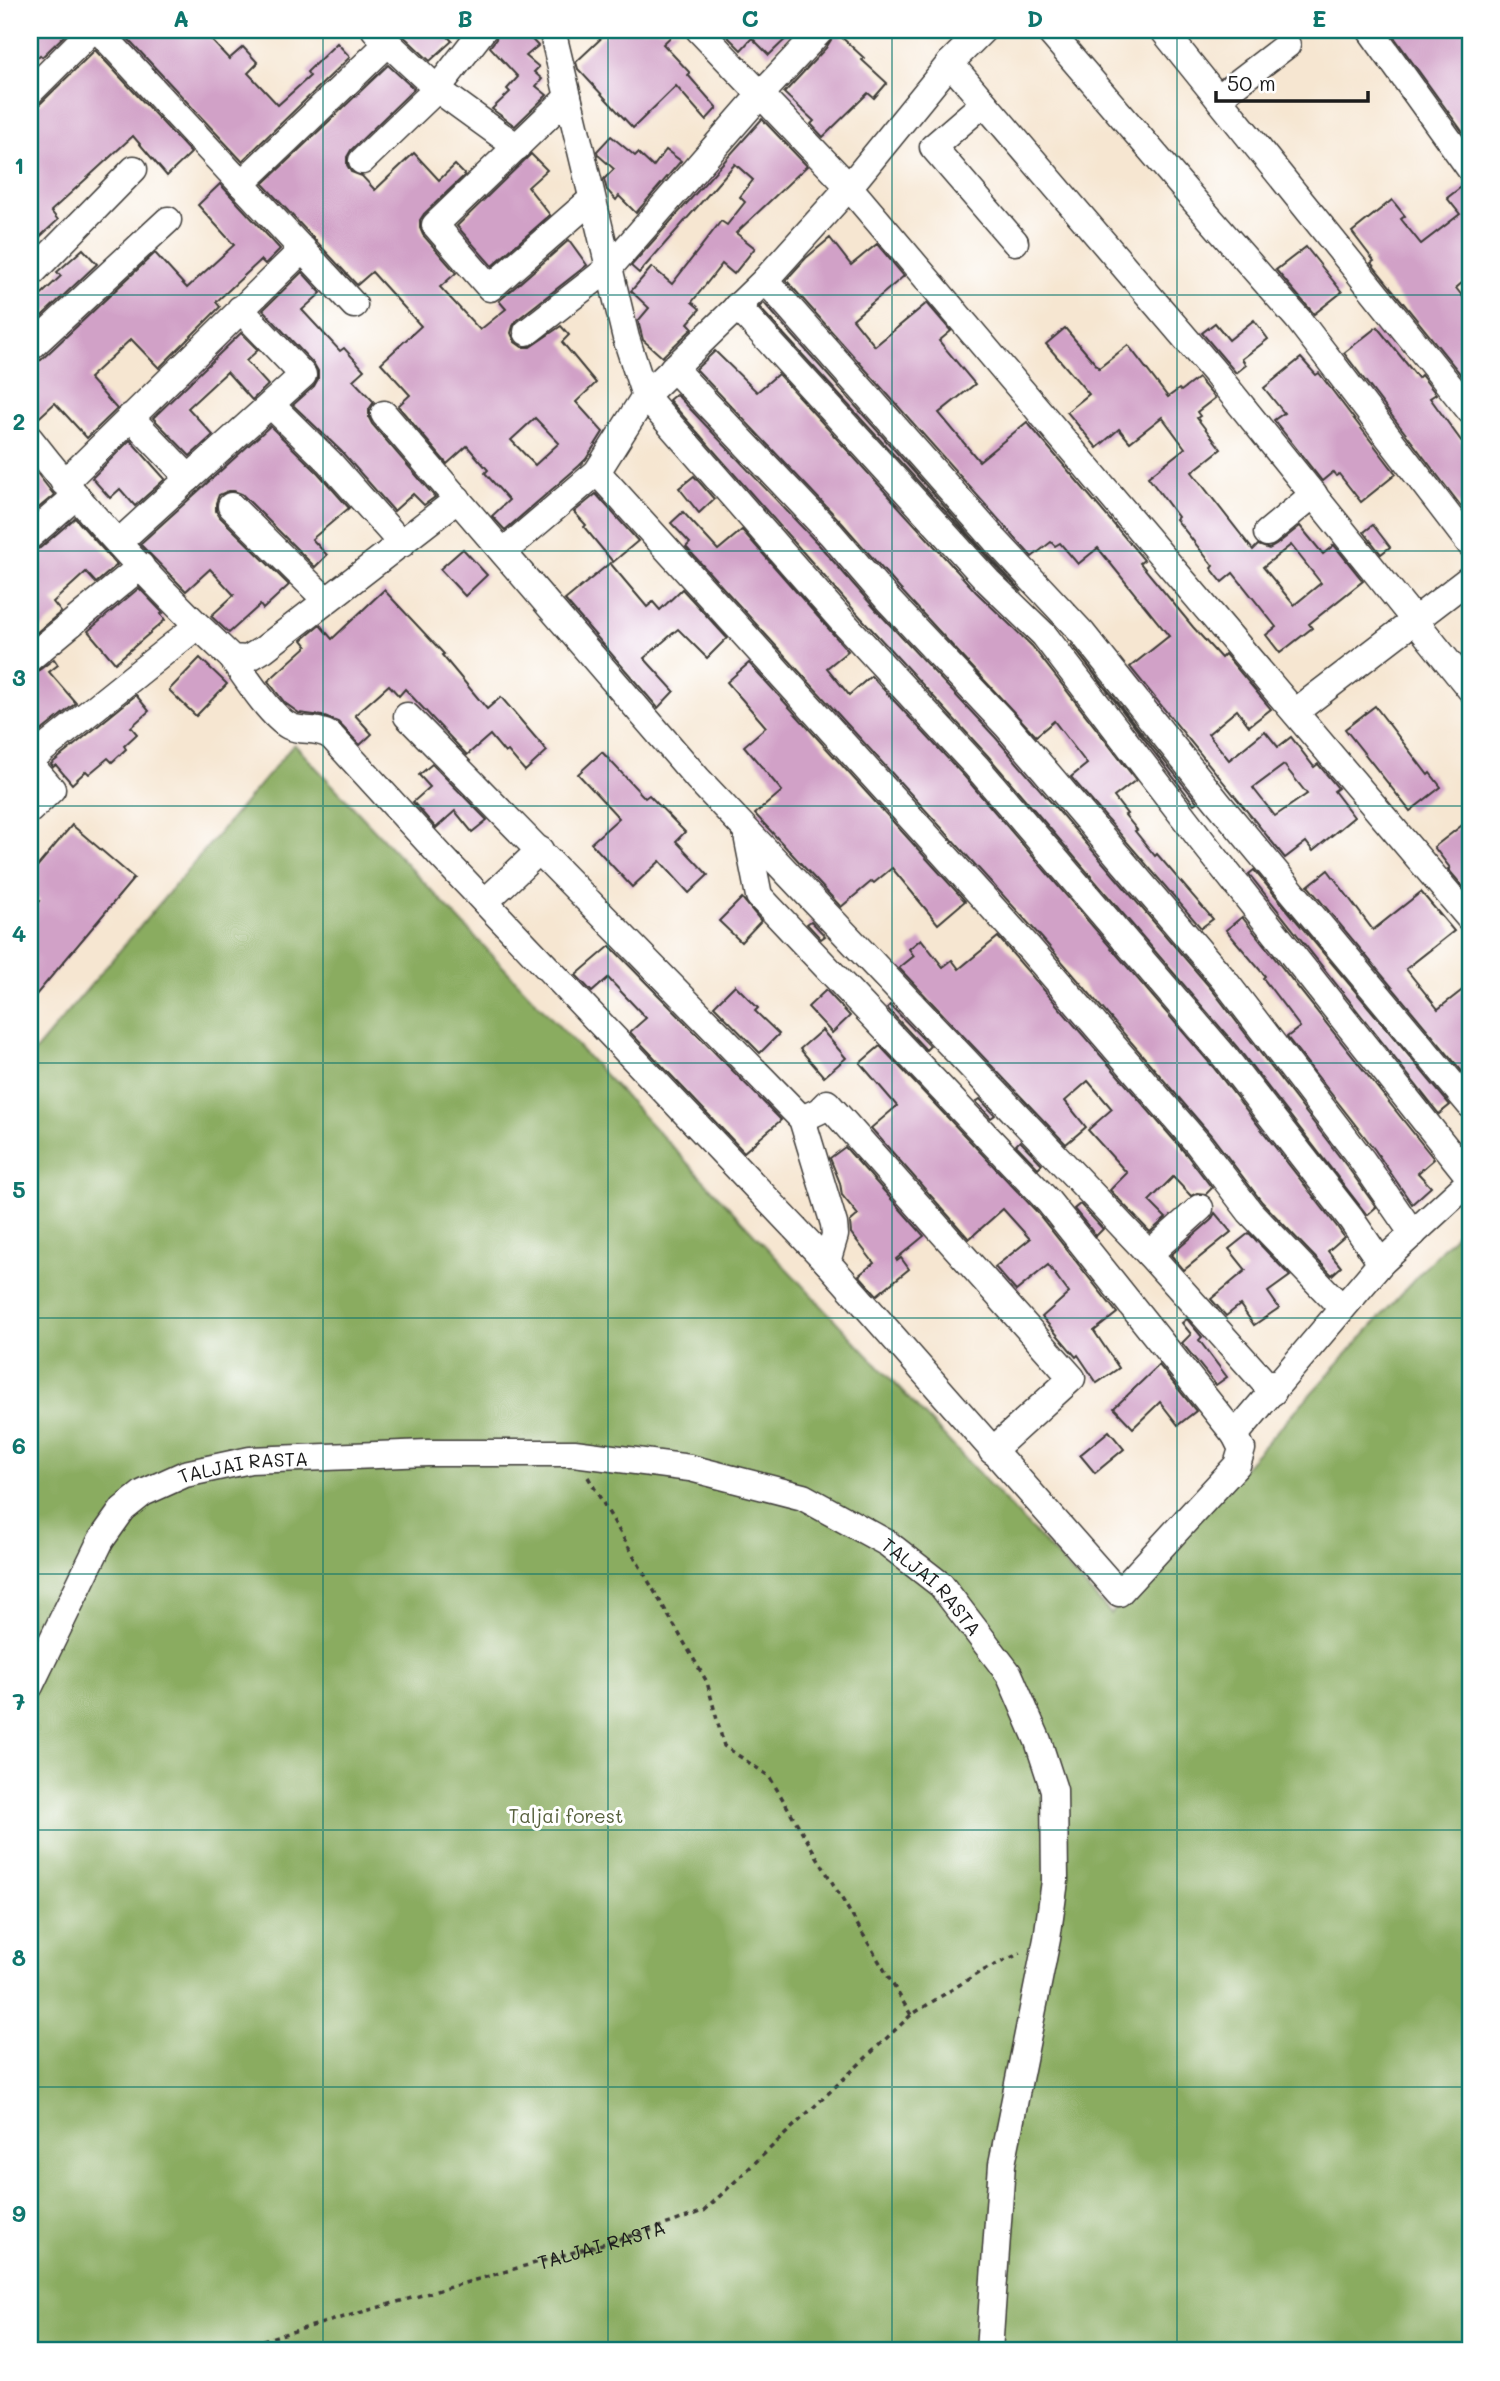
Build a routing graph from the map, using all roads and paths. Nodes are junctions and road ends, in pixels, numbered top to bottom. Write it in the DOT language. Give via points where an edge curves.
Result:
graph roads {
  1 [pos="92,30"];
  2 [pos="98,30"];
  3 [pos="483,30"];
  4 [pos="552,30"];
  5 [pos="699,30"];
  6 [pos="821,30"];
  7 [pos="983,30"];
  8 [pos="1048,30"];
  9 [pos="1163,30"];
  10 [pos="1370,30"];
  11 [pos="381,36"];
  12 [pos="1287,45"];
  13 [pos="950,63"];
  14 [pos="437,89"];
  15 [pos="30,92"];
  16 [pos="761,94"];
  17 [pos="568,97"];
  18 [pos="1218,98"];
  19 [pos="984,103"];
  20 [pos="517,147"];
  21 [pos="362,161"];
  22 [pos="135,169"];
  23 [pos="1470,169"];
  24 [pos="241,184"];
  25 [pos="849,187"];
  26 [pos="592,199"];
  27 [pos="168,220"];
  28 [pos="1015,242"];
  29 [pos="303,249"];
  30 [pos="609,268"];
  31 [pos="30,275"];
  32 [pos="765,280"];
  33 [pos="354,305"];
  34 [pos="737,306"];
  35 [pos="240,309"];
  36 [pos="527,332"];
  37 [pos="30,348"];
  38 [pos="673,368"];
  39 [pos="645,396"];
  40 [pos="271,405"];
  41 [pos="1470,411"];
  42 [pos="384,414"];
  43 [pos="130,417"];
  44 [pos="30,439"];
  45 [pos="597,472"];
  46 [pos="189,478"];
  47 [pos="70,489"];
  48 [pos="1314,494"];
  49 [pos="458,499"];
  50 [pos="231,506"];
  51 [pos="1266,533"];
  52 [pos="30,536"];
  53 [pos="119,542"];
  54 [pos="402,544"];
  55 [pos="1470,544"];
  56 [pos="503,552"];
  57 [pos="141,566"];
  58 [pos="1470,578"];
  59 [pos="327,600"];
  60 [pos="1416,620"];
  61 [pos="197,626"];
  62 [pos="30,658"];
  63 [pos="232,658"];
  64 [pos="1470,689"];
  65 [pos="1295,712"];
  66 [pos="407,716"];
  67 [pos="30,762"];
  68 [pos="30,810"];
  69 [pos="746,830"];
  70 [pos="540,850"];
  71 [pos="485,902"];
  72 [pos="1470,919"];
  73 [pos="1470,1105"];
  74 [pos="802,1119"];
  75 [pos="1470,1179"];
  76 [pos="1200,1208"];
  77 [pos="1413,1234"];
  78 [pos="1149,1254"];
  79 [pos="827,1262"];
  80 [pos="1381,1263"];
  81 [pos="1342,1308"];
  82 [pos="1273,1392"];
  83 [pos="1235,1435"];
  84 [pos="992,1451"];
  85 [pos="574,1453"];
  86 [pos="30,1686"];
  87 [pos="1047,1940"];
  88 [pos="911,2015"];
  89 [pos="224,2351"];
  90 [pos="989,2351"];
  1 -- 15 [label="street"];
  2 -- 24 [label="street"];
  3 -- 14 [label="street"];
  4 -- 17 [label="street"];
  5 -- 16 [label="street"];
  6 -- 16 [label="street"];
  7 -- 13 [label="street"];
  8 -- 55 [label="street" via="1298,319"];
  9 -- 18 [label="street"];
  10 -- 23 [label="street"];
  11 -- 14 [label="street"];
  11 -- 24 [label="street"];
  12 -- 18 [label="street"];
  13 -- 19 [label="street"];
  13 -- 25 [label="street"];
  14 -- 20 [label="street"];
  14 -- 21 [label="street"];
  16 -- 25 [label="street"];
  16 -- 30 [label="street"];
  17 -- 20 [label="street"];
  17 -- 26 [label="street"];
  18 -- 41 [label="street"];
  19 -- 28 [label="street" via="933,147"];
  19 -- 48 [label="street"];
  20 -- 26 [label="street" via="435,225 490,288"];
  22 -- 31 [label="street"];
  24 -- 29 [label="street"];
  25 -- 32 [label="street"];
  25 -- 65 [label="street"];
  26 -- 30 [label="street"];
  27 -- 37 [label="street"];
  29 -- 33 [label="street"];
  29 -- 35 [label="street"];
  30 -- 36 [label="street"];
  30 -- 39 [label="street"];
  32 -- 34 [label="street"];
  32 -- 73 [label="street" via="1083,634"];
  34 -- 38 [label="street"];
  34 -- 75 [label="street" via="988,581 1044,635"];
  35 -- 40 [label="street" via="303,375"];
  35 -- 43 [label="street"];
  38 -- 39 [label="street"];
  38 -- 77 [label="street" via="1007,726 1225,981"];
  39 -- 45 [label="street"];
  39 -- 80 [label="street" via="976,766 1225,1057"];
  40 -- 46 [label="street"];
  40 -- 54 [label="street"];
  42 -- 49 [label="street"];
  43 -- 46 [label="street"];
  43 -- 47 [label="street"];
  44 -- 47 [label="street"];
  45 -- 56 [label="street"];
  45 -- 81 [label="street" via="1029,948 1198,1144 1250,1212"];
  46 -- 53 [label="street"];
  47 -- 52 [label="street"];
  47 -- 53 [label="street"];
  48 -- 51 [label="street"];
  48 -- 60 [label="street"];
  49 -- 54 [label="street"];
  49 -- 56 [label="street"];
  50 -- 59 [label="street"];
  53 -- 57 [label="street"];
  54 -- 59 [label="street"];
  56 -- 69 [label="street"];
  57 -- 61 [label="street"];
  57 -- 62 [label="street"];
  58 -- 60 [label="street"];
  59 -- 63 [label="street" via="264,649 247,659"];
  60 -- 64 [label="street"];
  60 -- 65 [label="street"];
  61 -- 63 [label="street"];
  61 -- 67 [label="street"];
  63 -- 71 [label="street" via="286,725 331,736"];
  65 -- 72 [label="street"];
  66 -- 70 [label="street"];
  67 -- 68 [label="street" via="52,789"];
  69 -- 78 [label="street"];
  69 -- 83 [label="street" via="759,896 1048,1201"];
  70 -- 71 [label="street"];
  70 -- 74 [label="street"];
  71 -- 79 [label="street"];
  74 -- 79 [label="street" via="834,1224"];
  74 -- 84 [label="street" via="827,1103 1072,1378"];
  75 -- 77 [label="street"];
  76 -- 78 [label="street"];
  77 -- 80 [label="street"];
  78 -- 82 [label="street"];
  79 -- 84 [label="street"];
  80 -- 81 [label="street"];
  81 -- 82 [label="street"];
  82 -- 83 [label="street"];
  83 -- 84 [label="street" via="1242,1449 1237,1465 1119,1593"];
  85 -- 86 [label="street, TALJAI RASTA" via="250,1460 186,1474 143,1493 122,1509 101,1540"];
  85 -- 87 [label="street, TALJAI RASTA" via="690,1468 803,1497 887,1543 942,1585 1009,1674 1054,1790 1055,1881"];
  85 -- 88 [label="path" via="707,1682 724,1746 769,1776"];
  87 -- 88 [label="path, TALJAI RASTA" via="980,1972"];
  87 -- 90 [label="street, TALJAI RASTA" via="1002,2164"];
  88 -- 89 [label="path, TALJAI RASTA" via="704,2211 645,2232"];
}
